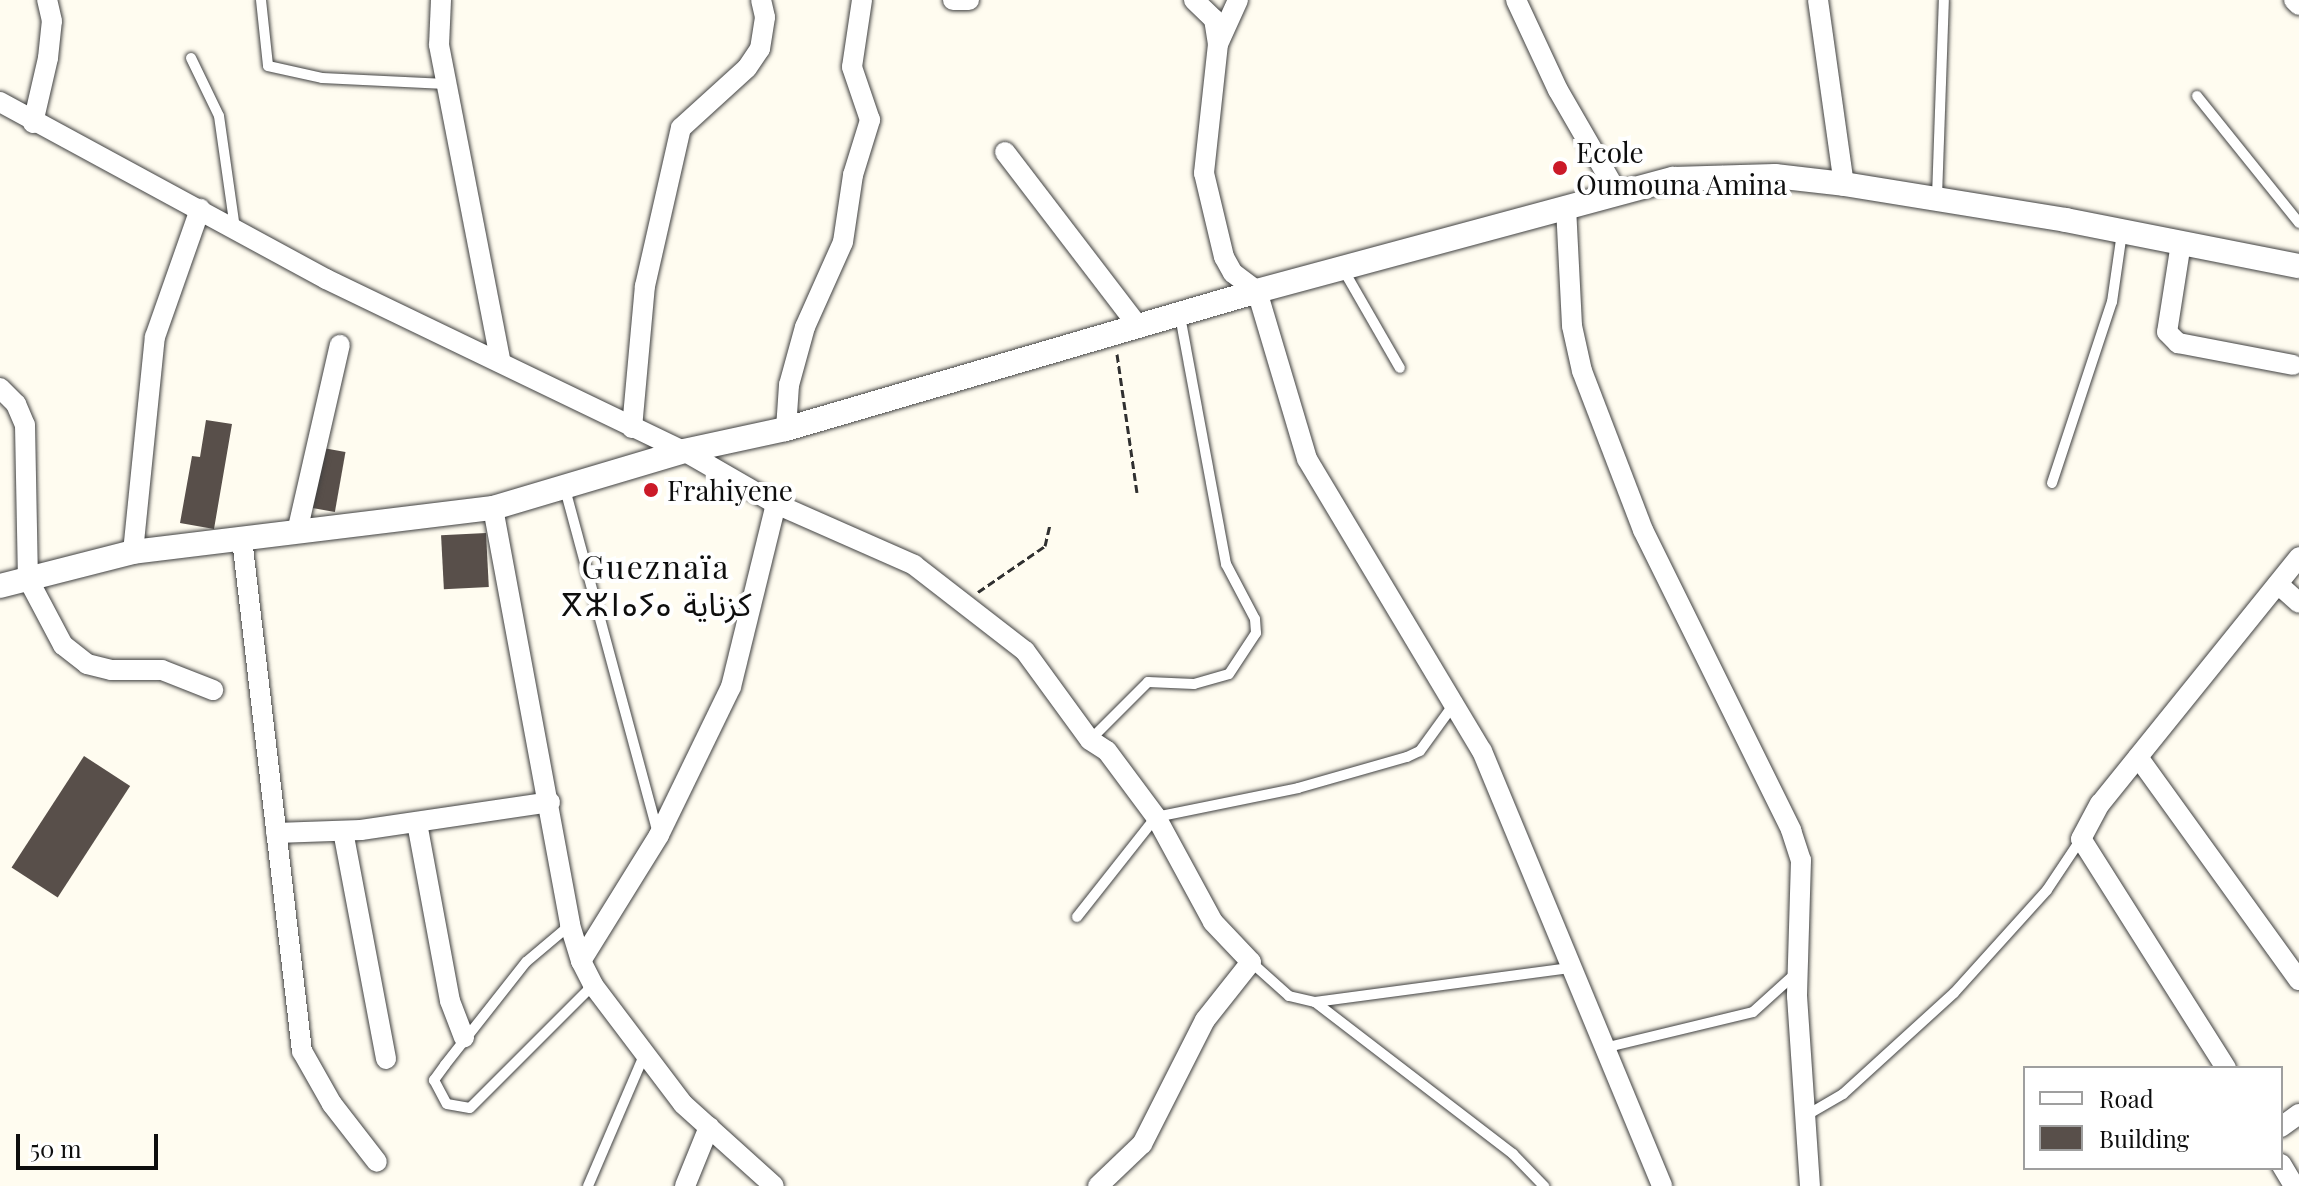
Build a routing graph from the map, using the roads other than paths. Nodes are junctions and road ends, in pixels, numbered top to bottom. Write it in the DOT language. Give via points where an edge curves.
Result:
graph roads {
  1 [pos="47,0"];
  2 [pos="261,0"];
  3 [pos="441,0"];
  4 [pos="761,0"];
  5 [pos="862,0"];
  6 [pos="953,0"];
  7 [pos="969,0"];
  8 [pos="1194,0"];
  9 [pos="1238,0"];
  10 [pos="1516,0"];
  11 [pos="1818,0"];
  12 [pos="1944,0"];
  13 [pos="2294,0"];
  14 [pos="2299,5"];
  15 [pos="1218,44"];
  16 [pos="191,58"];
  17 [pos="446,84"];
  18 [pos="2197,96"];
  19 [pos="0,102"];
  20 [pos="33,123"];
  21 [pos="1005,152"];
  22 [pos="1844,184"];
  23 [pos="1617,192"];
  24 [pos="1937,199"];
  25 [pos="1566,207"];
  26 [pos="200,209"];
  27 [pos="2299,223"];
  28 [pos="235,230"];
  29 [pos="2122,231"];
  30 [pos="2181,243"];
  31 [pos="2299,266"];
  32 [pos="1342,268"];
  33 [pos="1257,291"];
  34 [pos="1180,317"];
  35 [pos="1138,326"];
  36 [pos="340,345"];
  37 [pos="500,360"];
  38 [pos="2293,365"];
  39 [pos="1400,368"];
  40 [pos="0,388"];
  41 [pos="632,428"];
  42 [pos="786,429"];
  43 [pos="684,451"];
  44 [pos="2052,483"];
  45 [pos="565,489"];
  46 [pos="776,504"];
  47 [pos="493,508"];
  48 [pos="297,532"];
  49 [pos="242,539"];
  50 [pos="133,552"];
  51 [pos="2299,557"];
  52 [pos="28,579"];
  53 [pos="2278,584"];
  54 [pos="0,586"];
  55 [pos="2299,603"];
  56 [pos="213,690"];
  57 [pos="1454,704"];
  58 [pos="1090,740"];
  59 [pos="2138,757"];
  60 [pos="550,802"];
  61 [pos="1156,817"];
  62 [pos="417,823"];
  63 [pos="343,831"];
  64 [pos="276,833"];
  65 [pos="659,835"];
  66 [pos="2081,839"];
  67 [pos="1077,917"];
  68 [pos="570,925"];
  69 [pos="581,961"];
  70 [pos="1251,962"];
  71 [pos="1570,968"];
  72 [pos="1799,970"];
  73 [pos="2299,980"];
  74 [pos="593,985"];
  75 [pos="1315,1002"];
  76 [pos="464,1037"];
  77 [pos="1604,1048"];
  78 [pos="645,1053"];
  79 [pos="386,1059"];
  80 [pos="2225,1066"];
  81 [pos="1807,1115"];
  82 [pos="709,1127"];
  83 [pos="377,1162"];
  84 [pos="2283,1167"];
  85 [pos="588,1186"];
  86 [pos="685,1186"];
  87 [pos="774,1186"];
  88 [pos="1098,1186"];
  89 [pos="1544,1186"];
  90 [pos="1662,1186"];
  91 [pos="1810,1186"];
  92 [pos="2294,1186"];
  1 -- 20 [label="street" via="52,21 48,58"];
  2 -- 17 [label="lane" via="268,66 322,78"];
  3 -- 17 [label="street" via="439,45"];
  4 -- 41 [label="street" via="765,17 760,49 747,68 681,128 645,286"];
  5 -- 42 [label="street" via="852,67 870,120 853,175 843,242 801,341"];
  6 -- 7 [label="street"];
  8 -- 15 [label="street" via="1214,19"];
  9 -- 15 [label="street"];
  10 -- 23 [label="street" via="1565,103"];
  11 -- 22 [label="street"];
  12 -- 24 [label="lane"];
  13 -- 14 [label="street"];
  15 -- 33 [label="street" via="1204,173 1224,257 1233,273"];
  16 -- 28 [label="lane" via="219,116"];
  17 -- 37 [label="street"];
  18 -- 27 [label="lane"];
  19 -- 20 [label="street"];
  20 -- 26 [label="street" via="110,158"];
  21 -- 35 [label="street"];
  22 -- 23 [label="street" via="1715,174"];
  22 -- 24 [label="street"];
  23 -- 25 [label="street"];
  24 -- 29 [label="street"];
  25 -- 32 [label="street"];
  25 -- 72 [label="street" via="1572,326 1582,371 1643,530 1801,860"];
  26 -- 28 [label="street"];
  26 -- 50 [label="street" via="155,337"];
  28 -- 37 [label="street"];
  29 -- 30 [label="street"];
  29 -- 44 [label="lane" via="2112,302"];
  30 -- 31 [label="street"];
  30 -- 38 [label="street" via="2167,332 2178,343"];
  32 -- 33 [label="street"];
  32 -- 39 [label="lane"];
  33 -- 34 [label="street"];
  33 -- 57 [label="street" via="1307,459"];
  34 -- 35 [label="street"];
  34 -- 58 [label="lane" via="1226,564 1255,619 1256,633 1229,674 1194,684 1148,682"];
  35 -- 42 [label="street"];
  36 -- 48 [label="street"];
  37 -- 41 [label="street"];
  40 -- 52 [label="street" via="16,404 25,425"];
  41 -- 43 [label="street"];
  42 -- 43 [label="street"];
  43 -- 45 [label="street"];
  43 -- 46 [label="street"];
  45 -- 47 [label="street"];
  45 -- 65 [label="lane"];
  46 -- 58 [label="street" via="914,565 965,600 1025,651"];
  46 -- 65 [label="street" via="731,687"];
  47 -- 48 [label="street"];
  47 -- 60 [label="street"];
  48 -- 49 [label="street"];
  49 -- 50 [label="street"];
  49 -- 64 [label="street"];
  50 -- 52 [label="street"];
  51 -- 53 [label="street"];
  52 -- 54 [label="street"];
  52 -- 56 [label="street" via="63,645 87,664 111,670 162,670"];
  53 -- 55 [label="street"];
  53 -- 59 [label="street"];
  57 -- 61 [label="lane" via="1420,751 1407,757 1298,788"];
  57 -- 71 [label="street" via="1482,751"];
  58 -- 61 [label="street" via="1107,751"];
  59 -- 66 [label="street" via="2100,804"];
  59 -- 73 [label="street"];
  60 -- 62 [label="street"];
  60 -- 68 [label="street"];
  61 -- 67 [label="lane"];
  61 -- 70 [label="street" via="1213,922"];
  62 -- 63 [label="street"];
  62 -- 76 [label="street" via="450,1001"];
  63 -- 64 [label="street"];
  63 -- 79 [label="street"];
  64 -- 83 [label="street" via="302,1051 332,1104"];
  65 -- 69 [label="street"];
  66 -- 80 [label="street"];
  66 -- 81 [label="lane" via="2047,890 1954,993 1843,1094"];
  68 -- 69 [label="street"];
  68 -- 76 [label="lane" via="526,962"];
  69 -- 74 [label="street"];
  70 -- 75 [label="lane" via="1289,996"];
  70 -- 88 [label="street" via="1205,1020 1142,1144"];
  71 -- 75 [label="lane"];
  71 -- 77 [label="street"];
  72 -- 77 [label="lane" via="1753,1012"];
  72 -- 81 [label="street"];
  74 -- 76 [label="lane" via="470,1108 457,1108 447,1104 434,1080"];
  74 -- 78 [label="street"];
  75 -- 89 [label="lane" via="1513,1154"];
  77 -- 90 [label="street"];
  78 -- 82 [label="street" via="683,1104"];
  78 -- 85 [label="lane"];
  81 -- 91 [label="street"];
  82 -- 86 [label="street"];
  82 -- 87 [label="street"];
  84 -- 92 [label="street"];
}
